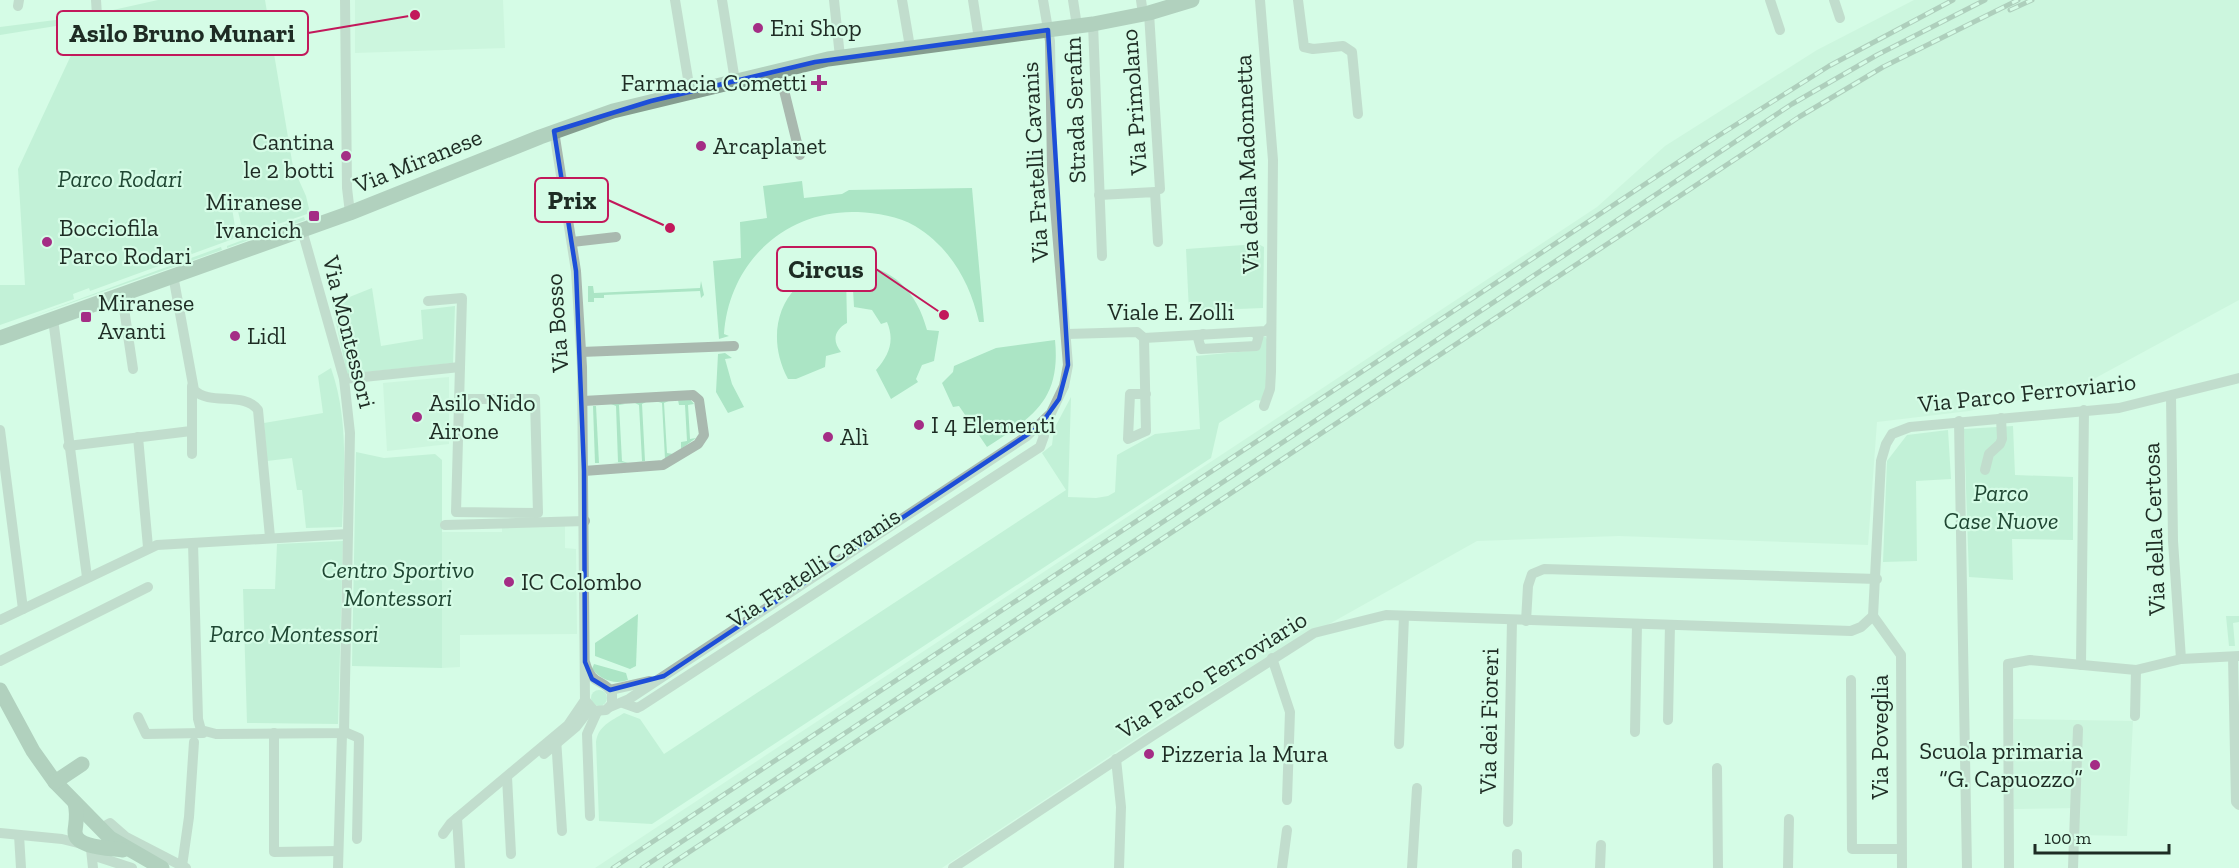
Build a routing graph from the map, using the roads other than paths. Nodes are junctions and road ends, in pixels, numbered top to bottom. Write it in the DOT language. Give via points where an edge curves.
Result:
graph roads {
  1 [pos="96,0"];
  2 [pos="345,0"];
  3 [pos="675,0"];
  4 [pos="723,0"];
  5 [pos="834,0"];
  6 [pos="902,0"];
  7 [pos="973,0"];
  8 [pos="1043,0"];
  9 [pos="1073,0"];
  10 [pos="1192,0"];
  11 [pos="1260,0"];
  12 [pos="1298,0"];
  13 [pos="1770,0"];
  14 [pos="1834,0"];
  15 [pos="1144,9"];
  16 [pos="97,15"];
  17 [pos="1840,18"];
  18 [pos="1093,24"];
  19 [pos="1077,26"];
  20 [pos="1048,30"];
  21 [pos="1780,30"];
  22 [pos="979,39"];
  23 [pos="910,47"];
  24 [pos="840,57"];
  25 [pos="779,70"];
  26 [pos="735,81"];
  27 [pos="690,91"];
  28 [pos="1358,114"];
  29 [pos="554,131"];
  30 [pos="800,154"];
  31 [pos="604,187"];
  32 [pos="1160,189"];
  33 [pos="566,193"];
  34 [pos="1099,195"];
  35 [pos="350,213"];
  36 [pos="302,230"];
  37 [pos="616,237"];
  38 [pos="572,242"];
  39 [pos="1158,242"];
  40 [pos="1102,256"];
  41 [pos="173,275"];
  42 [pos="122,295"];
  43 [pos="428,301"];
  44 [pos="53,319"];
  45 [pos="1271,326"];
  46 [pos="1067,334"];
  47 [pos="0,338"];
  48 [pos="1144,338"];
  49 [pos="734,346"];
  50 [pos="580,352"];
  51 [pos="459,367"];
  52 [pos="133,369"];
  53 [pos="2239,378"];
  54 [pos="344,379"];
  55 [pos="192,386"];
  56 [pos="1146,394"];
  57 [pos="2171,397"];
  58 [pos="460,399"];
  59 [pos="583,401"];
  60 [pos="1264,406"];
  61 [pos="2084,410"];
  62 [pos="2001,418"];
  63 [pos="1959,421"];
  64 [pos="1039,427"];
  65 [pos="0,430"];
  66 [pos="191,431"];
  67 [pos="1027,436"];
  68 [pos="138,437"];
  69 [pos="68,446"];
  70 [pos="192,454"];
  71 [pos="1027,455"];
  72 [pos="1985,470"];
  73 [pos="585,471"];
  74 [pos="585,521"];
  75 [pos="445,525"];
  76 [pos="348,534"];
  77 [pos="270,537"];
  78 [pos="194,543"];
  79 [pos="148,548"];
  80 [pos="87,577"];
  81 [pos="1877,579"];
  82 [pos="148,587"];
  83 [pos="23,609"];
  84 [pos="1404,616"];
  85 [pos="1873,616"];
  86 [pos="0,620"];
  87 [pos="1512,620"];
  88 [pos="1526,621"];
  89 [pos="1637,624"];
  90 [pos="1670,625"];
  91 [pos="2236,656"];
  92 [pos="1272,658"];
  93 [pos="2181,660"];
  94 [pos="0,661"];
  95 [pos="585,662"];
  96 [pos="2081,665"];
  97 [pos="2136,670"];
  98 [pos="664,675"];
  99 [pos="1851,680"];
  100 [pos="597,684"];
  101 [pos="0,690"];
  102 [pos="610,690"];
  103 [pos="623,703"];
  104 [pos="589,704"];
  105 [pos="610,707"];
  106 [pos="2135,716"];
  107 [pos="138,717"];
  108 [pos="1668,720"];
  109 [pos="2078,729"];
  110 [pos="1635,732"];
  111 [pos="203,733"];
  112 [pos="274,733"];
  113 [pos="343,733"];
  114 [pos="556,740"];
  115 [pos="194,742"];
  116 [pos="1399,744"];
  117 [pos="1116,759"];
  118 [pos="82,764"];
  119 [pos="1717,768"];
  120 [pos="507,780"];
  121 [pos="55,782"];
  122 [pos="1417,788"];
  123 [pos="1287,800"];
  124 [pos="75,803"];
  125 [pos="2239,805"];
  126 [pos="590,816"];
  127 [pos="1789,819"];
  128 [pos="1508,822"];
  129 [pos="98,826"];
  130 [pos="1287,830"];
  131 [pos="72,831"];
  132 [pos="562,831"];
  133 [pos="0,833"];
  134 [pos="19,835"];
  135 [pos="357,839"];
  136 [pos="1600,845"];
  137 [pos="90,847"];
  138 [pos="1901,849"];
  139 [pos="130,851"];
  140 [pos="338,853"];
  141 [pos="511,854"];
  142 [pos="1517,854"];
  143 [pos="184,867"];
  144 [pos="21,868"];
  145 [pos="93,868"];
  146 [pos="132,868"];
  147 [pos="162,868"];
  148 [pos="338,868"];
  149 [pos="460,868"];
  150 [pos="953,868"];
  151 [pos="1119,868"];
  152 [pos="1282,868"];
  153 [pos="1412,868"];
  154 [pos="1517,868"];
  155 [pos="1600,868"];
  156 [pos="1718,868"];
  157 [pos="1788,868"];
  158 [pos="1902,868"];
  159 [pos="1967,868"];
  160 [pos="2009,868"];
  161 [pos="2073,868"];
  1 -- 16 [label="street"];
  2 -- 35 [label="street"];
  3 -- 27 [label="street"];
  4 -- 26 [label="street"];
  5 -- 24 [label="street"];
  6 -- 23 [label="street"];
  7 -- 22 [label="street"];
  8 -- 20 [label="street, Via Fratelli Cavanis"];
  9 -- 19 [label="street"];
  10 -- 15 [label="street, Via Miranese"];
  11 -- 45 [label="street, Via della Madonnetta" via="1273,160"];
  12 -- 28 [label="street" via="1304,47 1343,46 1352,52"];
  13 -- 21 [label="street"];
  14 -- 17 [label="street"];
  15 -- 18 [label="street, Via Miranese"];
  15 -- 32 [label="street, Via Primolano"];
  18 -- 19 [label="street, Via Miranese"];
  18 -- 34 [label="street, Strada Serafin"];
  19 -- 20 [label="street, Via Miranese"];
  20 -- 22 [label="street, Via Miranese"];
  20 -- 46 [label="street, Via Fratelli Cavanis" via="1053,177"];
  22 -- 23 [label="street, Via Miranese"];
  23 -- 24 [label="street, Via Miranese"];
  24 -- 25 [label="street, Via Miranese"];
  25 -- 26 [label="street, Via Miranese"];
  25 -- 30 [label="street"];
  26 -- 27 [label="street, Via Miranese"];
  27 -- 29 [label="street, Via Miranese"];
  29 -- 33 [label="street, Via Bosso"];
  29 -- 35 [label="street, Via Miranese"];
  31 -- 33 [label="street"];
  33 -- 38 [label="street, Via Bosso"];
  34 -- 39 [label="street, Strada Serafin" via="1155,192"];
  34 -- 40 [label="street, Strada Serafin"];
  35 -- 36 [label="street, Via Miranese"];
  36 -- 41 [label="street, Via Miranese"];
  36 -- 54 [label="street, Via Montessori"];
  37 -- 38 [label="street, Via Bosso"];
  38 -- 50 [label="street, Via Bosso"];
  41 -- 42 [label="street, Via Miranese"];
  41 -- 55 [label="street"];
  42 -- 44 [label="street, Via Miranese"];
  42 -- 52 [label="street"];
  43 -- 51 [label="street" via="462,298"];
  44 -- 47 [label="street, Via Miranese"];
  44 -- 69 [label="street"];
  45 -- 48 [label="street, Viale E. Zolli" via="1266,331"];
  45 -- 60 [label="street, Via della Madonnetta" via="1270,386"];
  46 -- 48 [label="street, Viale E. Zolli" via="1137,332"];
  46 -- 64 [label="street, Via Fratelli Cavanis" via="1064,386"];
  48 -- 56 [label="street"];
  49 -- 50 [label="street"];
  50 -- 59 [label="street, Via Bosso"];
  51 -- 54 [label="street"];
  51 -- 58 [label="street"];
  53 -- 57 [label="street, Via Parco Ferroviario"];
  54 -- 76 [label="street, Via Montessori" via="351,433"];
  55 -- 66 [label="street"];
  55 -- 77 [label="street" via="202,396 249,402 258,410"];
  57 -- 61 [label="street, Via Parco Ferroviario" via="2120,408"];
  57 -- 93 [label="street, Via della Certosa" via="2173,541"];
  58 -- 58 [label="street" via="456,512 538,513 535,399"];
  59 -- 73 [label="street, Via Bosso"];
  59 -- 73 [label="street, Via Bosso" via="693,395 699,400 704,433 698,444 663,465"];
  61 -- 62 [label="street, Via Parco Ferroviario"];
  61 -- 96 [label="street"];
  62 -- 63 [label="street, Via Parco Ferroviario"];
  62 -- 72 [label="street" via="2002,439 1989,454"];
  63 -- 81 [label="street, Via Parco Ferroviario" via="1910,427 1892,434 1886,444 1881,461"];
  63 -- 159 [label="street"];
  64 -- 67 [label="street, Via Fratelli Cavanis"];
  64 -- 71 [label="street, Via Fratelli Cavanis" via="1044,434 1043,443"];
  65 -- 83 [label="street"];
  66 -- 68 [label="street"];
  66 -- 70 [label="street"];
  67 -- 71 [label="street" via="1032,445"];
  67 -- 98 [label="street, Via Fratelli Cavanis"];
  68 -- 69 [label="street"];
  68 -- 79 [label="street"];
  69 -- 80 [label="street"];
  71 -- 103 [label="street, Via Fratelli Cavanis" via="641,706"];
  73 -- 74 [label="street, Via Bosso"];
  74 -- 75 [label="street"];
  74 -- 95 [label="street, Via Bosso"];
  76 -- 77 [label="street"];
  76 -- 113 [label="street, Via Montessori"];
  77 -- 78 [label="street"];
  78 -- 79 [label="street"];
  78 -- 111 [label="street" via="198,720"];
  79 -- 80 [label="street"];
  80 -- 83 [label="street"];
  81 -- 85 [label="street, Via Parco Ferroviario"];
  81 -- 88 [label="street" via="1544,569 1532,574"];
  82 -- 94 [label="street"];
  83 -- 86 [label="street"];
  84 -- 87 [label="street, Via Parco Ferroviario"];
  84 -- 92 [label="street, Via Parco Ferroviario" via="1386,615 1314,633"];
  84 -- 116 [label="street"];
  85 -- 90 [label="street, Via Parco Ferroviario" via="1861,627 1840,632"];
  85 -- 138 [label="street, Via Poveglia" via="1901,655"];
  87 -- 88 [label="street, Via Parco Ferroviario"];
  87 -- 128 [label="street, Via dei Fioreri"];
  88 -- 89 [label="street, Via Parco Ferroviario"];
  89 -- 90 [label="street, Via Parco Ferroviario"];
  89 -- 110 [label="street"];
  90 -- 108 [label="street"];
  91 -- 93 [label="street"];
  91 -- 125 [label="street"];
  92 -- 117 [label="street, Via Parco Ferroviario"];
  92 -- 123 [label="street" via="1290,712"];
  93 -- 97 [label="street"];
  95 -- 100 [label="street, Via Bosso"];
  95 -- 104 [label="street, Via Bosso"];
  96 -- 97 [label="street"];
  96 -- 160 [label="street" via="2030,660 2008,663"];
  97 -- 106 [label="street"];
  98 -- 102 [label="street, Via Fratelli Cavanis"];
  98 -- 103 [label="street, Via Fratelli Cavanis"];
  99 -- 138 [label="street" via="1852,849"];
  100 -- 102 [label="street"];
  100 -- 104 [label="street"];
  101 -- 121 [label="street"];
  102 -- 105 [label="street"];
  103 -- 105 [label="street, Via Fratelli Cavanis"];
  104 -- 105 [label="street"];
  104 -- 114 [label="street"];
  104 -- 126 [label="street, Via Bosso" via="586,734"];
  107 -- 111 [label="street" via="146,734"];
  109 -- 161 [label="street"];
  111 -- 112 [label="street"];
  112 -- 113 [label="street"];
  112 -- 140 [label="street" via="274,852"];
  113 -- 135 [label="street" via="359,738"];
  113 -- 140 [label="street, Via Montessori"];
  114 -- 120 [label="street"];
  114 -- 132 [label="street"];
  115 -- 143 [label="street"];
  117 -- 150 [label="street, Via Parco Ferroviario"];
  117 -- 151 [label="street" via="1121,807"];
  118 -- 121 [label="street"];
  119 -- 156 [label="street"];
  120 -- 141 [label="street"];
  120 -- 149 [label="street" via="457,822"];
  121 -- 124 [label="street"];
  122 -- 153 [label="street"];
  124 -- 129 [label="street"];
  124 -- 131 [label="street"];
  127 -- 157 [label="street"];
  129 -- 131 [label="street" via="83,820"];
  129 -- 137 [label="street" via="100,839"];
  129 -- 139 [label="street"];
  129 -- 143 [label="street" via="110,823 126,837"];
  130 -- 152 [label="street"];
  131 -- 134 [label="street"];
  131 -- 137 [label="street" via="76,839"];
  133 -- 134 [label="street"];
  134 -- 144 [label="street"];
  136 -- 155 [label="street"];
  137 -- 139 [label="street"];
  137 -- 145 [label="street"];
  137 -- 146 [label="street"];
  138 -- 158 [label="street, Via Poveglia"];
  139 -- 147 [label="street"];
  140 -- 148 [label="street, Via Montessori"];
  142 -- 154 [label="street"];
}
